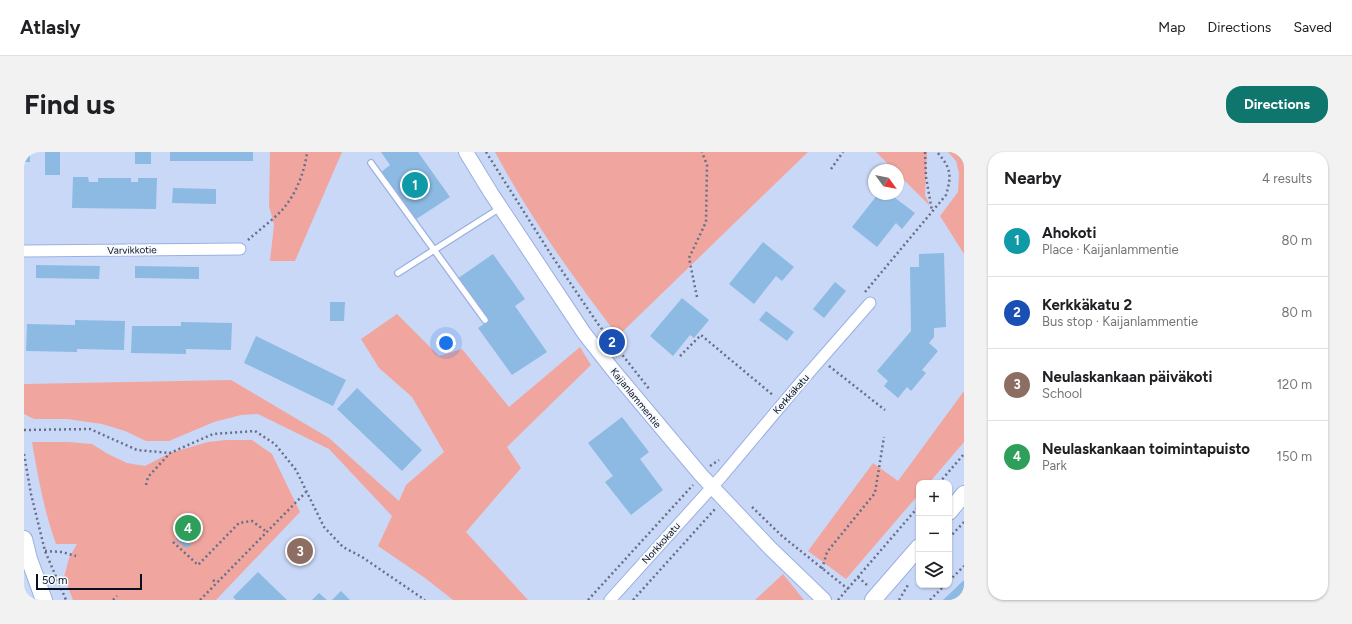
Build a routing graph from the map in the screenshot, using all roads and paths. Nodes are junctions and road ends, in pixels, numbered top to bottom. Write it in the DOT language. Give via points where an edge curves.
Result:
graph roads {
  1 [pos="307,152"];
  2 [pos="466,152"];
  3 [pos="486,152"];
  4 [pos="702,152"];
  5 [pos="843,152"];
  6 [pos="925,152"];
  7 [pos="371,163"];
  8 [pos="831,169"];
  9 [pos="500,208"];
  10 [pos="932,211"];
  11 [pos="240,249"];
  12 [pos="435,250"];
  13 [pos="24,251"];
  14 [pos="398,273"];
  15 [pos="697,297"];
  16 [pos="870,303"];
  17 [pos="485,320"];
  18 [pos="680,356"];
  19 [pos="828,365"];
  20 [pos="651,391"];
  21 [pos="776,398"];
  22 [pos="885,410"];
  23 [pos="24,430"];
  24 [pos="884,437"];
  25 [pos="170,452"];
  26 [pos="24,454"];
  27 [pos="964,454"];
  28 [pos="711,464"];
  29 [pos="701,475"];
  30 [pos="722,476"];
  31 [pos="942,480"];
  32 [pos="146,485"];
  33 [pos="712,487"];
  34 [pos="306,492"];
  35 [pos="964,494"];
  36 [pos="750,504"];
  37 [pos="952,508"];
  38 [pos="916,510"];
  39 [pos="964,522"];
  40 [pos="699,527"];
  41 [pos="267,532"];
  42 [pos="952,535"];
  43 [pos="24,539"];
  44 [pos="173,542"];
  45 [pos="916,550"];
  46 [pos="45,551"];
  47 [pos="76,556"];
  48 [pos="964,566"];
  49 [pos="822,569"];
  50 [pos="952,578"];
  51 [pos="213,580"];
  52 [pos="216,583"];
  53 [pos="942,588"];
  54 [pos="848,589"];
  55 [pos="117,596"];
  56 [pos="40,599"];
  57 [pos="66,600"];
  58 [pos="113,600"];
  59 [pos="200,600"];
  60 [pos="425,600"];
  61 [pos="588,600"];
  62 [pos="610,600"];
  63 [pos="633,600"];
  64 [pos="824,600"];
  65 [pos="838,600"];
  66 [pos="873,600"];
  67 [pos="930,600"];
  1 -- 11 [label="path" via="306,162 294,192 283,208"];
  2 -- 9 [label="street, Kaijanlammentie"];
  3 -- 20 [label="path" via="598,324"];
  4 -- 15 [label="path" via="707,165 706,222 689,258"];
  5 -- 8 [label="path"];
  6 -- 10 [label="path"];
  7 -- 12 [label="lane"];
  9 -- 12 [label="lane"];
  9 -- 29 [label="street, Kaijanlammentie" via="584,333"];
  11 -- 13 [label="street, Varvikkotie"];
  12 -- 14 [label="lane"];
  12 -- 17 [label="lane"];
  16 -- 30 [label="street, Kerkkäkatu"];
  18 -- 21 [label="path" via="701,335"];
  19 -- 22 [label="path"];
  23 -- 25 [label="path" via="90,430 137,450"];
  24 -- 49 [label="path" via="875,493 827,552"];
  25 -- 32 [label="path" via="148,477"];
  25 -- 34 [label="path" via="213,434 255,430 275,444 296,470"];
  26 -- 46 [label="path"];
  27 -- 31 [label="path"];
  28 -- 30 [label="path"];
  29 -- 33 [label="street, Kaijanlammentie"];
  29 -- 61 [label="path"];
  30 -- 33 [label="street, Kerkkäkatu"];
  33 -- 62 [label="street, Norkkokatu"];
  33 -- 64 [label="street, Kaijanlammentie"];
  34 -- 41 [label="path"];
  34 -- 60 [label="path" via="324,527 343,547"];
  35 -- 37 [label="main road"];
  36 -- 49 [label="path" via="782,536"];
  38 -- 54 [label="path"];
  39 -- 42 [label="path"];
  40 -- 63 [label="path"];
  41 -- 44 [label="path" via="252,521 239,523 198,565"];
  41 -- 52 [label="path"];
  43 -- 56 [label="main road"];
  45 -- 66 [label="main road"];
  46 -- 47 [label="path"];
  46 -- 57 [label="path"];
  48 -- 50 [label="path"];
  49 -- 54 [label="path"];
  51 -- 52 [label="path"];
  52 -- 59 [label="path"];
  53 -- 67 [label="path"];
  54 -- 65 [label="path"];
  55 -- 58 [label="path"];
}
